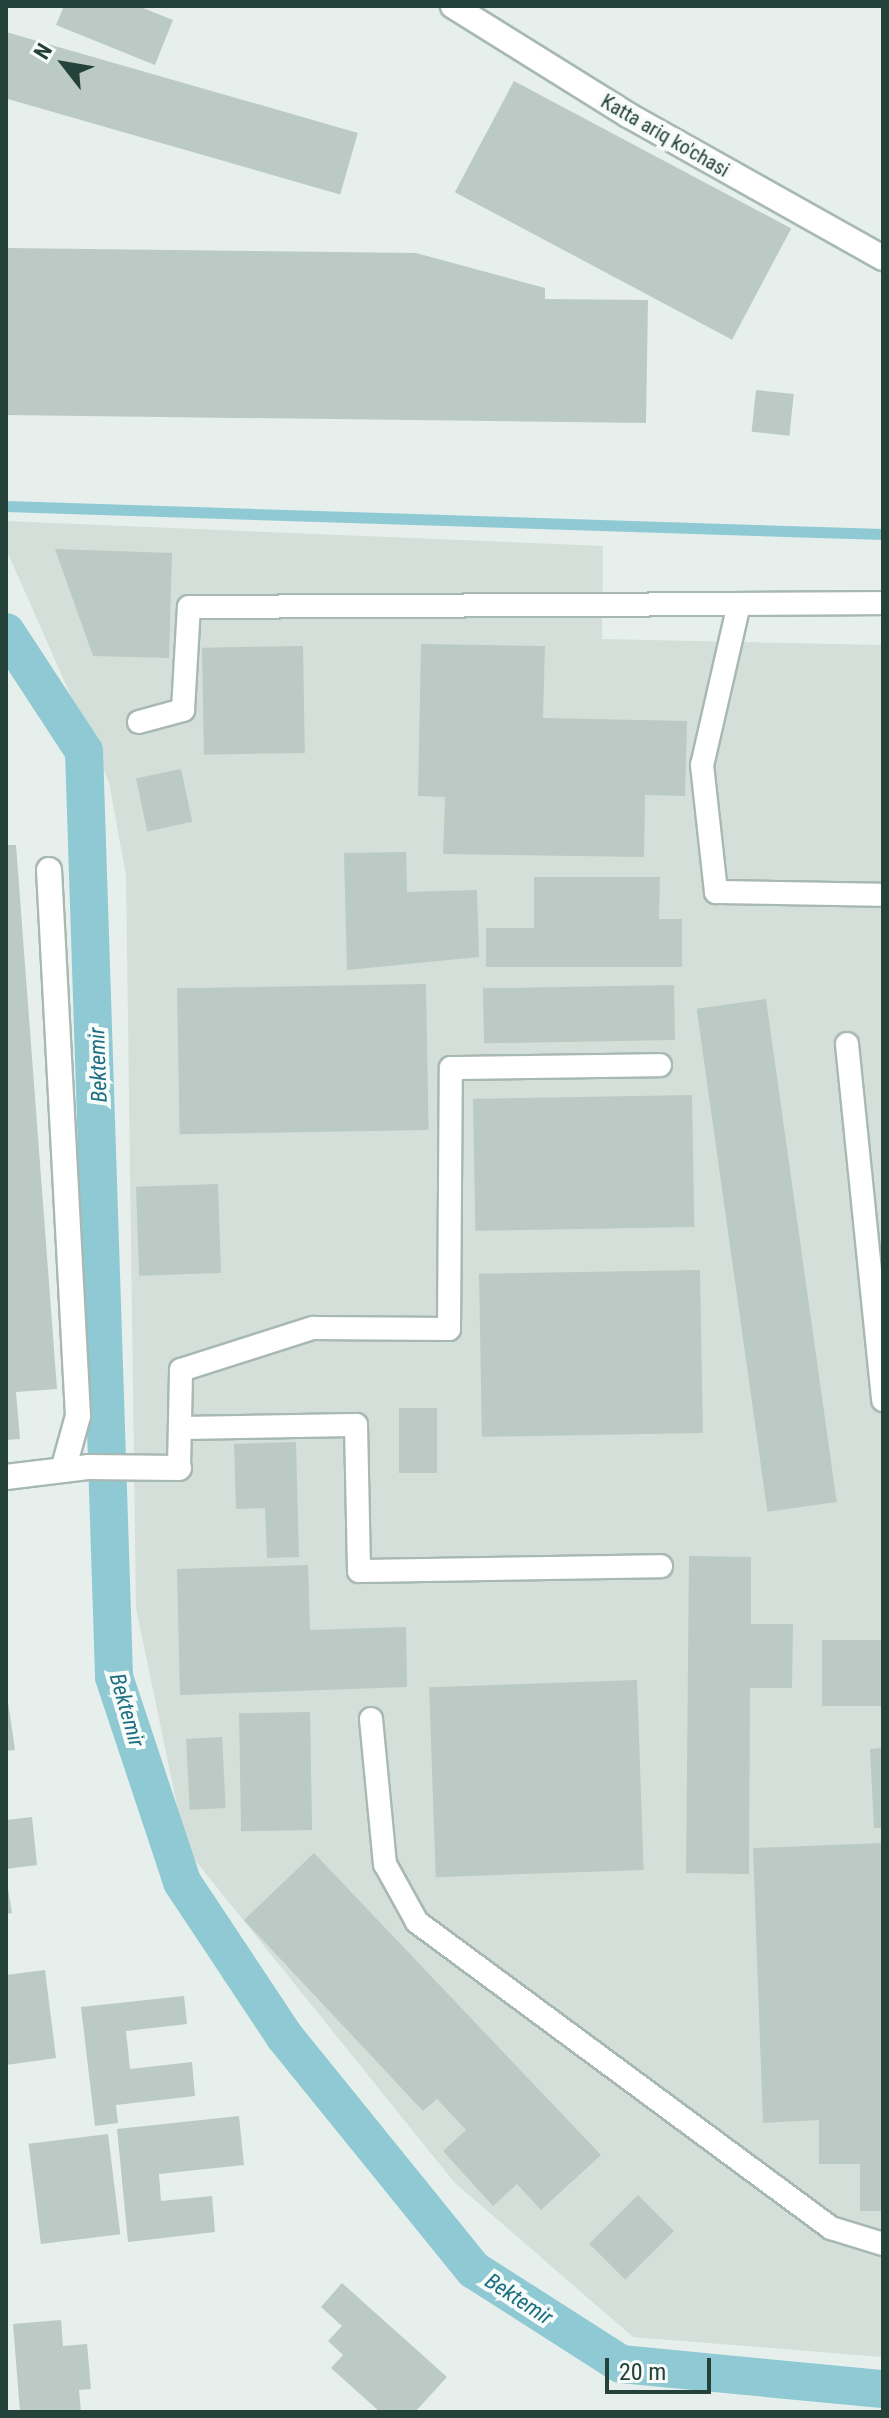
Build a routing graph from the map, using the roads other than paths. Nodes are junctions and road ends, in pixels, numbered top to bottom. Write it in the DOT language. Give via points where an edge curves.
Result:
graph roads {
  1 [pos="453,6"];
  2 [pos="883,258"];
  3 [pos="883,603"];
  4 [pos="739,604"];
  5 [pos="139,722"];
  6 [pos="49,870"];
  7 [pos="883,895"];
  8 [pos="847,1044"];
  9 [pos="660,1065"];
  10 [pos="883,1400"];
  11 [pos="180,1428"];
  12 [pos="179,1468"];
  13 [pos="63,1470"];
  14 [pos="6,1477"];
  15 [pos="661,1566"];
  16 [pos="371,1719"];
  17 [pos="883,2244"];
  1 -- 2 [label="street, Katta ariq ko'chasi" via="628,115"];
  3 -- 4 [label="lane"];
  4 -- 5 [label="lane" via="189,607 183,710"];
  4 -- 7 [label="lane" via="702,765 716,892"];
  6 -- 13 [label="street" via="78,1416"];
  8 -- 10 [label="lane"];
  9 -- 11 [label="lane" via="451,1068 449,1329 313,1328 181,1370"];
  11 -- 12 [label="lane"];
  11 -- 15 [label="lane" via="356,1425 359,1571"];
  12 -- 13 [label="street"];
  13 -- 14 [label="street"];
  16 -- 17 [label="lane" via="385,1864 417,1922 831,2228"];
}
